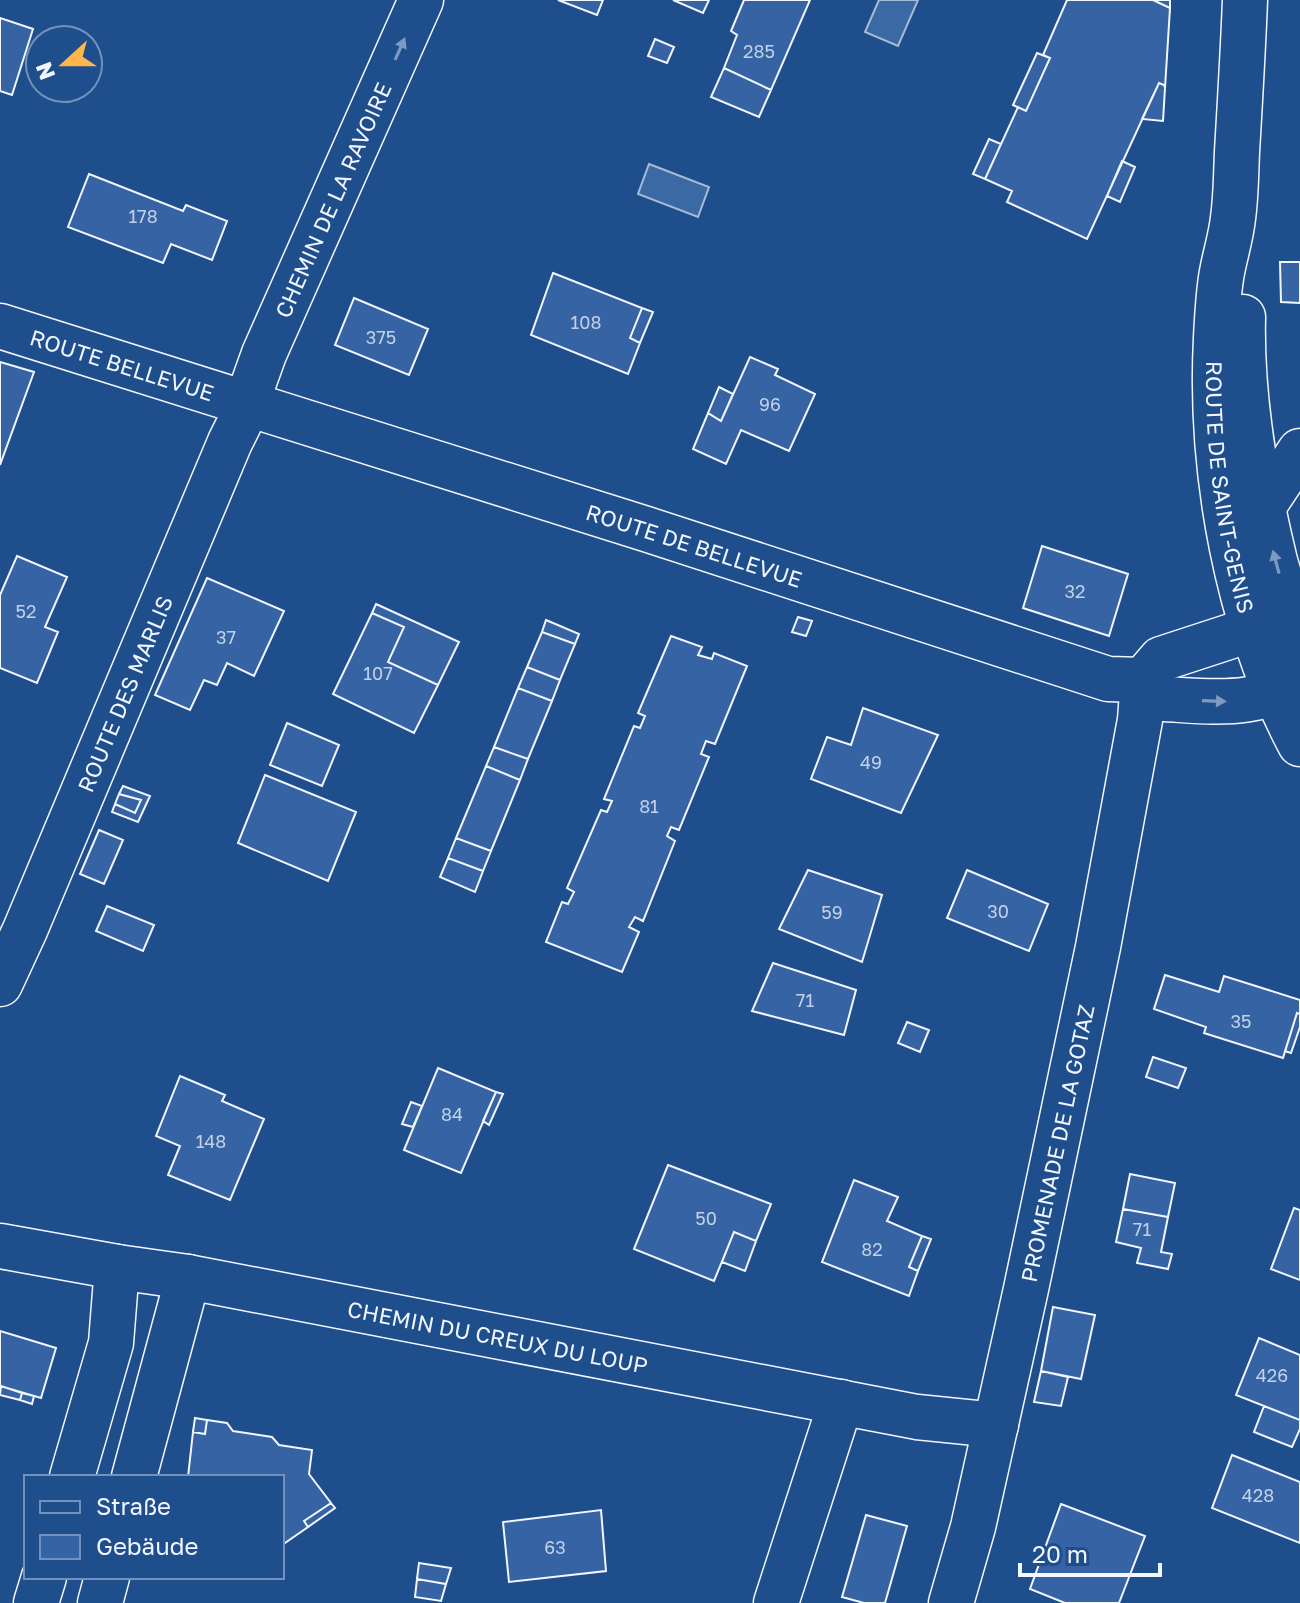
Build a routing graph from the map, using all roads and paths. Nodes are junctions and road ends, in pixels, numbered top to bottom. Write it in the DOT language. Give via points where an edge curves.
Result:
graph roads {
  1 [pos="421,0"];
  2 [pos="1245,0"];
  3 [pos="1233,219"];
  4 [pos="0,326"];
  5 [pos="246,403"];
  6 [pos="1300,451"];
  7 [pos="1263,507"];
  8 [pos="1253,629"];
  9 [pos="1300,638"];
  10 [pos="1143,680"];
  11 [pos="1287,680"];
  12 [pos="1300,744"];
  13 [pos="0,984"];
  14 [pos="0,1246"];
  15 [pos="117,1267"];
  16 [pos="188,1277"];
  17 [pos="841,1402"];
  18 [pos="996,1425"];
  19 [pos="73,1475"];
  20 [pos="135,1475"];
  21 [pos="43,1579"];
  22 [pos="106,1579"];
  23 [pos="36,1603"];
  24 [pos="100,1603"];
  25 [pos="776,1603"];
  26 [pos="951,1603"];
  5 -- 1 [label="street, CHEMIN DE LA RAVOIRE, one-way"];
  2 -- 3 [label="street, ROUTE DE SAINT-GENIS"];
  3 -- 7 [label="street, ROUTE DE SAINT-GENIS" via="1244,273 1246,391"];
  3 -- 8 [label="street, ROUTE DE SAINT-GENIS" via="1221,277 1214,386 1223,488"];
  4 -- 5 [label="street, ROUTE BELLEVUE"];
  5 -- 10 [label="street, ROUTE DE BELLEVUE" via="1108,679"];
  5 -- 13 [label="street, ROUTE DES MARLIS"];
  6 -- 7 [label="street"];
  9 -- 7 [label="street, ROUTE DE SAINT-GENIS, one-way"];
  8 -- 9 [label="street" via="1276,628"];
  8 -- 10 [label="street" via="1161,659"];
  8 -- 11 [label="street, ROUTE DE SAINT-GENIS"];
  10 -- 11 [label="street, ROUTE DE BELLEVUE, one-way" via="1164,699 1243,702"];
  10 -- 18 [label="street, PROMENADE DE LA GOTAZ" via="1098,947"];
  11 -- 12 [label="street, ROUTE DE SAINT-GENIS"];
  14 -- 15 [label="street, CHEMIN DU CREUX DU LOUP"];
  15 -- 16 [label="street, CHEMIN DU CREUX DU LOUP"];
  15 -- 19 [label="street" via="111,1343"];
  16 -- 17 [label="street, CHEMIN DU CREUX DU LOUP"];
  16 -- 20 [label="street"];
  17 -- 18 [label="street, CHEMIN DU CREUX DU LOUP"];
  17 -- 25 [label="street"];
  18 -- 26 [label="street, PROMENADE DE LA GOTAZ"];
  21 -- 23 [label="street"];
  22 -- 24 [label="street"];
}
